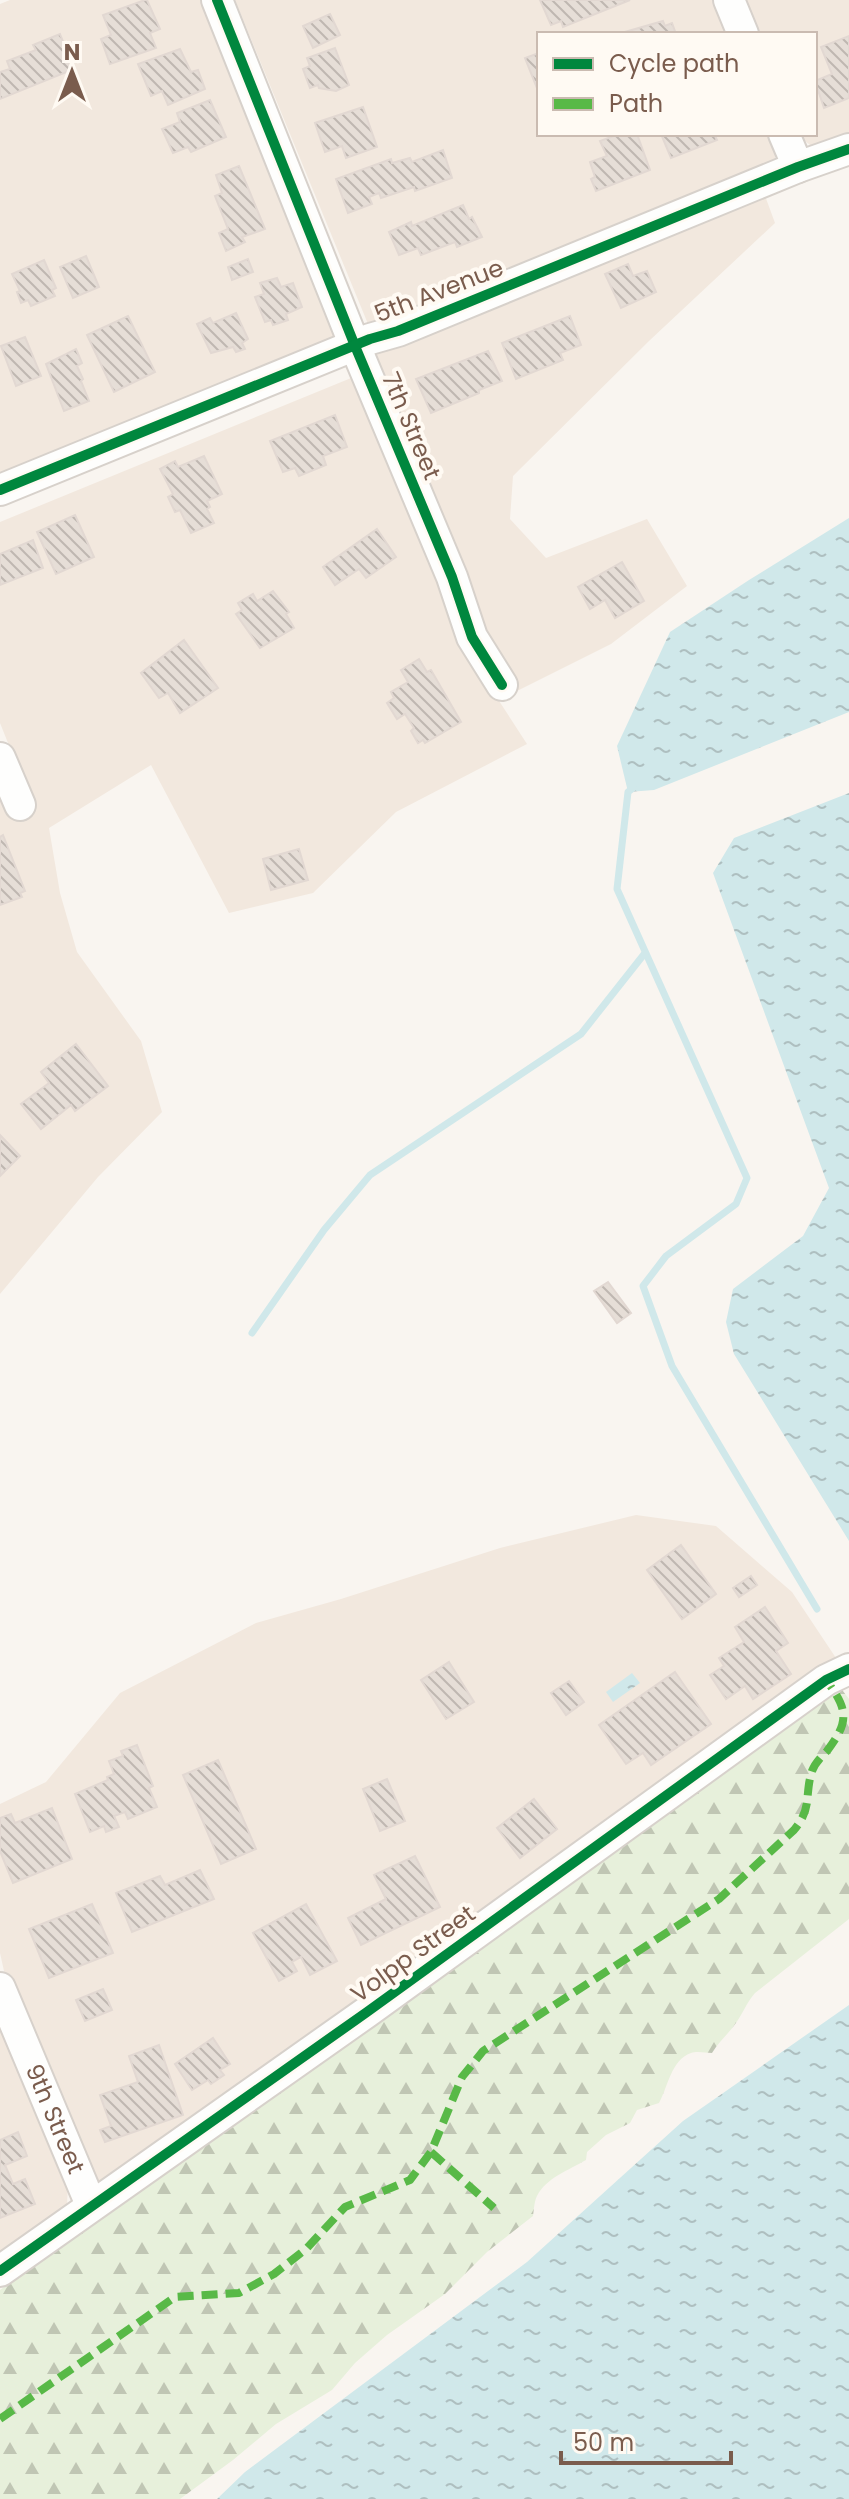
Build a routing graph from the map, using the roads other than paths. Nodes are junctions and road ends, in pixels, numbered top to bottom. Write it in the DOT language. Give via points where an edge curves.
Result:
graph roads {
  1 [pos="217,0"];
  2 [pos="729,0"];
  3 [pos="742,32"];
  4 [pos="785,136"];
  5 [pos="849,149"];
  6 [pos="798,167"];
  7 [pos="355,346"];
  8 [pos="0,490"];
  9 [pos="502,685"];
  10 [pos="0,758"];
  11 [pos="20,805"];
  12 [pos="849,1669"];
  13 [pos="0,1988"];
  14 [pos="91,2205"];
  15 [pos="0,2271"];
  1 -- 7 [label="street, 7th Street"];
  2 -- 3 [label="street"];
  4 -- 6 [label="street"];
  5 -- 6 [label="street, 5th Avenue"];
  6 -- 7 [label="street, 5th Avenue"];
  7 -- 8 [label="street, 5th Avenue"];
  7 -- 9 [label="street, 7th Street" via="472,637"];
  10 -- 11 [label="street"];
  12 -- 14 [label="street, Volpp Street" via="826,1680"];
  13 -- 14 [label="street, 9th Street"];
  14 -- 15 [label="street, Volpp Street"];
}
